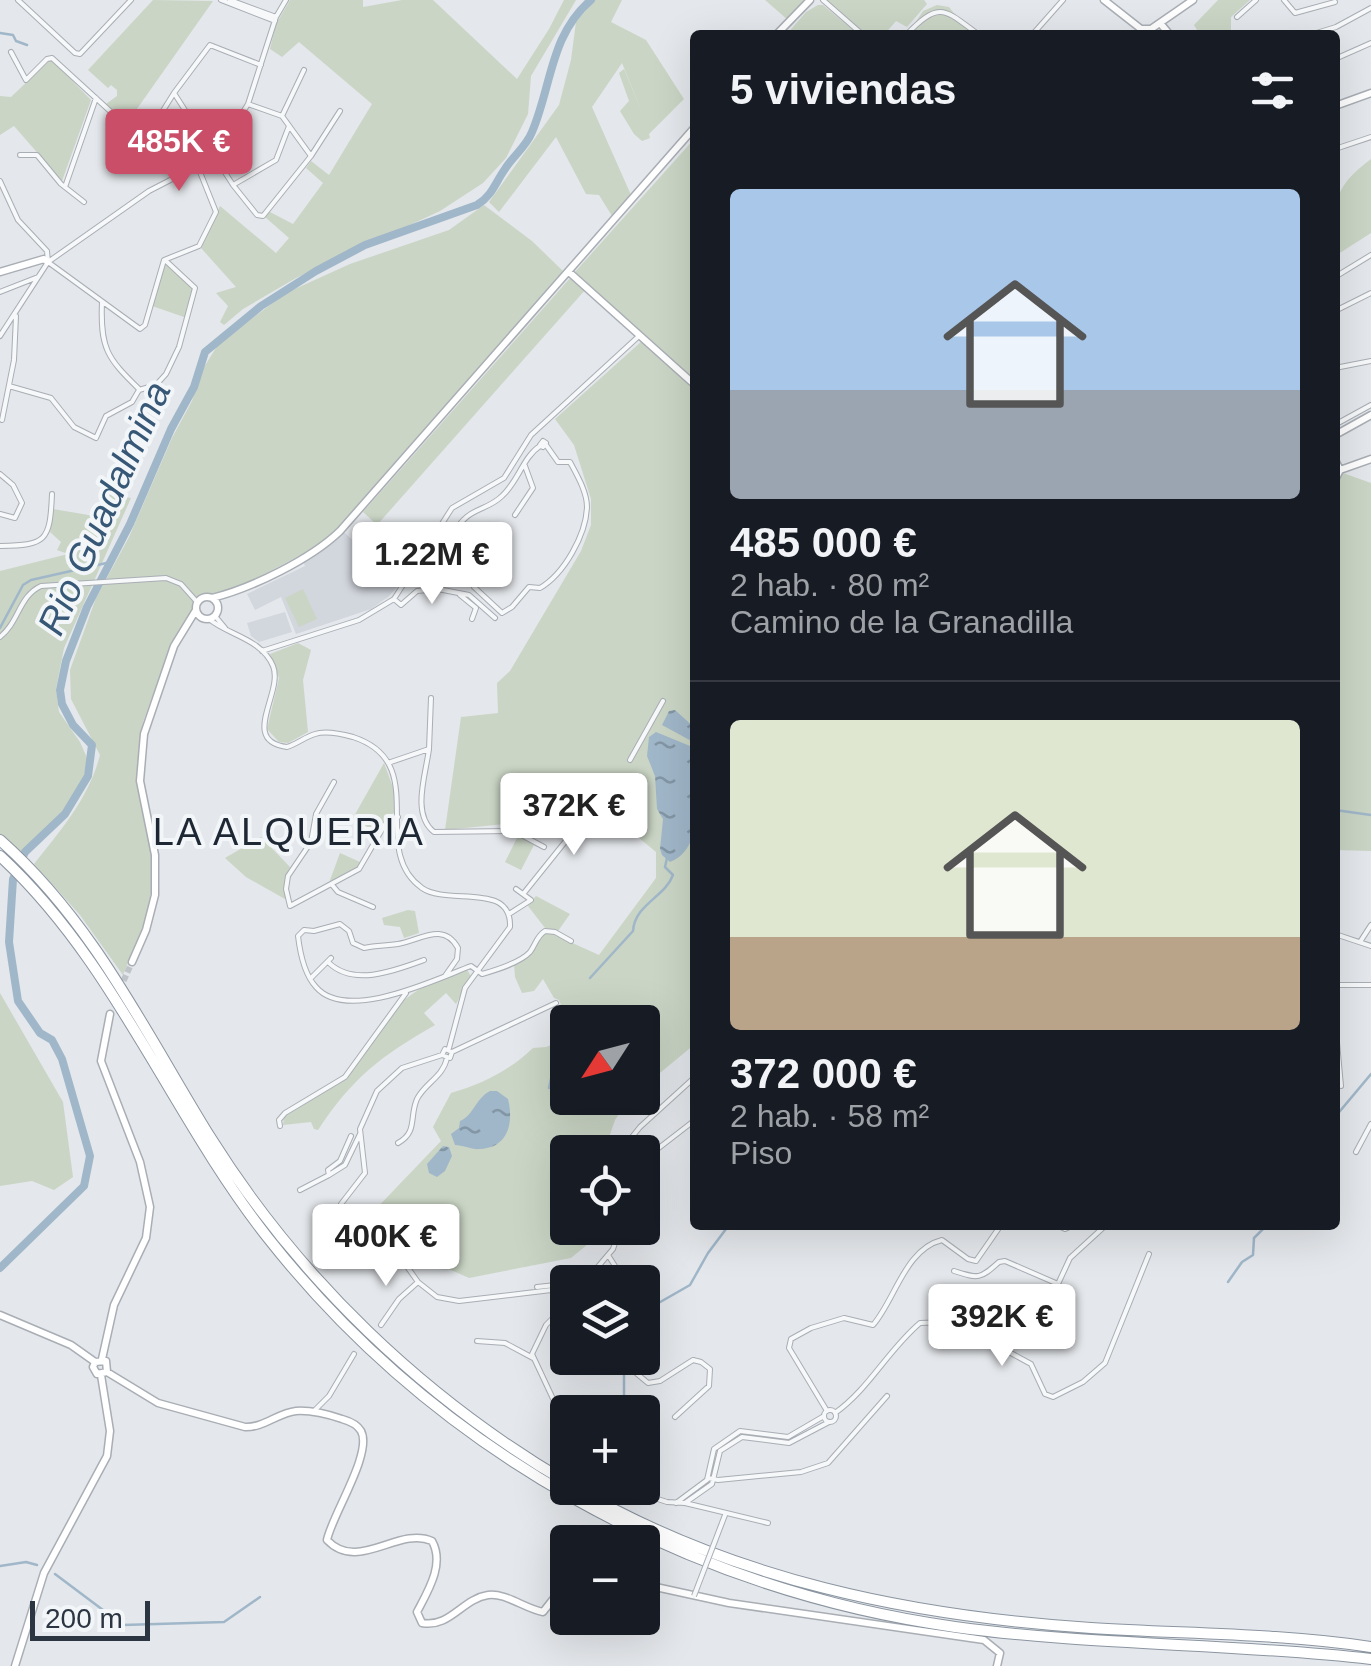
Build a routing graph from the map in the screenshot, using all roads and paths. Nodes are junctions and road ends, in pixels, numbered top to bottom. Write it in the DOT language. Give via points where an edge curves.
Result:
graph roads {
  1 [pos="18,0"];
  2 [pos="131,0"];
  3 [pos="221,0"];
  4 [pos="230,0"];
  5 [pos="286,0"];
  6 [pos="810,0"];
  7 [pos="823,0"];
  8 [pos="1063,0"];
  9 [pos="1104,0"];
  10 [pos="1193,0"];
  11 [pos="1256,0"];
  12 [pos="1284,0"];
  13 [pos="1336,2"];
  14 [pos="946,4"];
  15 [pos="1371,8"];
  16 [pos="920,12"];
  17 [pos="1237,17"];
  18 [pos="276,19"];
  19 [pos="1160,23"];
  20 [pos="781,30"];
  21 [pos="857,30"];
  22 [pos="909,30"];
  23 [pos="971,30"];
  24 [pos="1036,30"];
  25 [pos="1166,30"];
  26 [pos="1326,30"];
  27 [pos="1371,43"];
  28 [pos="11,52"];
  29 [pos="1340,57"];
  30 [pos="261,65"];
  31 [pos="304,70"];
  32 [pos="174,93"];
  33 [pos="1371,93"];
  34 [pos="96,98"];
  35 [pos="248,104"];
  36 [pos="1340,104"];
  37 [pos="340,110"];
  38 [pos="282,116"];
  39 [pos="159,118"];
  40 [pos="289,126"];
  41 [pos="690,133"];
  42 [pos="1371,137"];
  43 [pos="210,148"];
  44 [pos="1340,148"];
  45 [pos="20,155"];
  46 [pos="311,156"];
  47 [pos="196,162"];
  48 [pos="180,174"];
  49 [pos="0,181"];
  50 [pos="65,186"];
  51 [pos="233,186"];
  52 [pos="84,202"];
  53 [pos="1371,256"];
  54 [pos="166,260"];
  55 [pos="48,262"];
  56 [pos="0,272"];
  57 [pos="569,272"];
  58 [pos="1340,274"];
  59 [pos="38,277"];
  60 [pos="0,292"];
  61 [pos="1371,293"];
  62 [pos="102,302"];
  63 [pos="1340,308"];
  64 [pos="16,315"];
  65 [pos="0,336"];
  66 [pos="639,336"];
  67 [pos="1371,361"];
  68 [pos="1340,367"];
  69 [pos="690,381"];
  70 [pos="9,386"];
  71 [pos="139,390"];
  72 [pos="1371,405"];
  73 [pos="1371,415"];
  74 [pos="2,420"];
  75 [pos="1340,422"];
  76 [pos="1340,432"];
  77 [pos="532,435"];
  78 [pos="542,444"];
  79 [pos="1371,458"];
  80 [pos="525,466"];
  81 [pos="1340,466"];
  82 [pos="0,474"];
  83 [pos="52,494"];
  84 [pos="0,514"];
  85 [pos="515,516"];
  86 [pos="0,546"];
  87 [pos="498,551"];
  88 [pos="470,562"];
  89 [pos="244,587"];
  90 [pos="460,595"];
  91 [pos="212,598"];
  92 [pos="394,598"];
  93 [pos="196,606"];
  94 [pos="218,606"];
  95 [pos="209,618"];
  96 [pos="495,618"];
  97 [pos="472,619"];
  98 [pos="0,637"];
  99 [pos="262,652"];
  100 [pos="170,656"];
  101 [pos="432,698"];
  102 [pos="663,701"];
  103 [pos="429,749"];
  104 [pos="630,760"];
  105 [pos="388,763"];
  106 [pos="334,782"];
  107 [pos="596,802"];
  108 [pos="398,817"];
  109 [pos="0,840"];
  110 [pos="544,847"];
  111 [pos="0,856"];
  112 [pos="332,885"];
  113 [pos="516,889"];
  114 [pos="524,893"];
  115 [pos="372,907"];
  116 [pos="509,914"];
  117 [pos="69,920"];
  118 [pos="1371,925"];
  119 [pos="1340,936"];
  120 [pos="572,940"];
  121 [pos="1360,942"];
  122 [pos="1371,946"];
  123 [pos="424,960"];
  124 [pos="132,962"];
  125 [pos="477,970"];
  126 [pos="445,976"];
  127 [pos="310,978"];
  128 [pos="1340,985"];
  129 [pos="1371,985"];
  130 [pos="406,993"];
  131 [pos="556,1003"];
  132 [pos="110,1014"];
  133 [pos="451,1050"];
  134 [pos="445,1056"];
  135 [pos="1340,1075"];
  136 [pos="690,1082"];
  137 [pos="1341,1086"];
  138 [pos="690,1124"];
  139 [pos="1371,1124"];
  140 [pos="280,1126"];
  141 [pos="360,1134"];
  142 [pos="634,1135"];
  143 [pos="352,1136"];
  144 [pos="398,1144"];
  145 [pos="660,1147"];
  146 [pos="1356,1152"];
  147 [pos="328,1174"];
  148 [pos="300,1190"];
  149 [pos="998,1230"];
  150 [pos="1101,1230"];
  151 [pos="614,1245"];
  152 [pos="1149,1254"];
  153 [pos="608,1255"];
  154 [pos="599,1265"];
  155 [pos="614,1265"];
  156 [pos="954,1271"];
  157 [pos="418,1282"];
  158 [pos="1058,1284"];
  159 [pos="550,1286"];
  160 [pos="537,1287"];
  161 [pos="550,1290"];
  162 [pos="953,1312"];
  163 [pos="0,1315"];
  164 [pos="974,1319"];
  165 [pos="550,1320"];
  166 [pos="381,1325"];
  167 [pos="1000,1330"];
  168 [pos="478,1341"];
  169 [pos="354,1354"];
  170 [pos="532,1358"];
  171 [pos="98,1360"];
  172 [pos="104,1374"];
  173 [pos="638,1375"];
  174 [pos="551,1395"];
  175 [pos="887,1396"];
  176 [pos="313,1411"];
  177 [pos="835,1413"];
  178 [pos="826,1414"];
  179 [pos="676,1417"];
  180 [pos="829,1422"];
  181 [pos="550,1471"];
  182 [pos="711,1480"];
  183 [pos="660,1498"];
  184 [pos="676,1502"];
  185 [pos="685,1503"];
  186 [pos="607,1505"];
  187 [pos="726,1514"];
  188 [pos="768,1522"];
  189 [pos="660,1588"];
  190 [pos="694,1596"];
  191 [pos="550,1603"];
  192 [pos="1371,1647"];
  193 [pos="1371,1659"];
  194 [pos="14,1666"];
  195 [pos="997,1666"];
  1 -- 2 [label="street" via="80,54"];
  3 -- 18 [label="street"];
  4 -- 18 [label="street"];
  5 -- 18 [label="street"];
  6 -- 20 [label="street"];
  7 -- 21 [label="street"];
  8 -- 24 [label="street"];
  9 -- 19 [label="street" via="1141,29"];
  10 -- 19 [label="street"];
  11 -- 17 [label="street"];
  12 -- 13 [label="street" via="1295,13"];
  14 -- 23 [label="street"];
  15 -- 26 [label="street"];
  16 -- 22 [label="street"];
  18 -- 30 [label="street"];
  19 -- 25 [label="street"];
  27 -- 29 [label="street"];
  28 -- 34 [label="street" via="24,79 51,58"];
  30 -- 32 [label="street" via="210,45"];
  30 -- 35 [label="street"];
  31 -- 38 [label="street"];
  32 -- 39 [label="street"];
  32 -- 43 [label="street"];
  33 -- 36 [label="street"];
  34 -- 48 [label="street"];
  34 -- 50 [label="street"];
  35 -- 38 [label="street"];
  35 -- 43 [label="street"];
  37 -- 46 [label="street"];
  38 -- 40 [label="street"];
  40 -- 46 [label="street"];
  40 -- 51 [label="street" via="276,160"];
  41 -- 57 [label="street"];
  42 -- 44 [label="street"];
  43 -- 47 [label="street"];
  43 -- 51 [label="street"];
  45 -- 50 [label="street" via="36,154"];
  46 -- 51 [label="street" via="263,216"];
  47 -- 48 [label="street"];
  47 -- 54 [label="street" via="216,212 199,246"];
  48 -- 55 [label="street"];
  49 -- 55 [label="street"];
  50 -- 52 [label="street"];
  53 -- 58 [label="street"];
  54 -- 62 [label="street" via="143,328"];
  54 -- 71 [label="street" via="195,293 166,374"];
  55 -- 56 [label="street"];
  55 -- 59 [label="street"];
  55 -- 62 [label="street"];
  57 -- 66 [label="street"];
  57 -- 89 [label="street" via="340,531 314,553"];
  59 -- 60 [label="street"];
  59 -- 64 [label="street"];
  61 -- 63 [label="street"];
  62 -- 71 [label="street" via="105,347"];
  64 -- 65 [label="street"];
  64 -- 70 [label="street"];
  66 -- 69 [label="street"];
  66 -- 77 [label="street"];
  67 -- 68 [label="street"];
  70 -- 71 [label="street" via="51,398 93,439 106,416 132,402"];
  70 -- 74 [label="street"];
  72 -- 75 [label="street"];
  73 -- 76 [label="street"];
  77 -- 78 [label="street"];
  77 -- 92 [label="street" via="504,478 446,514"];
  78 -- 80 [label="street"];
  78 -- 88 [label="street" via="558,462 570,462 587,504 578,538 558,572 540,588 528,587 502,613 474,587"];
  79 -- 81 [label="street"];
  80 -- 85 [label="street" via="533,488"];
  80 -- 88 [label="street" via="500,499 456,529 455,543"];
  82 -- 84 [label="street" via="22,503 16,518"];
  83 -- 86 [label="street" via="43,539"];
  87 -- 88 [label="street"];
  89 -- 91 [label="street"];
  89 -- 94 [label="street"];
  90 -- 92 [label="street" via="416,591 401,605"];
  90 -- 96 [label="street" via="470,595"];
  90 -- 97 [label="street" via="476,608"];
  91 -- 93 [label="street"];
  91 -- 94 [label="street"];
  92 -- 99 [label="street" via="359,620"];
  93 -- 95 [label="street"];
  93 -- 98 [label="street" via="174,580 50,584 26,596"];
  93 -- 100 [label="street"];
  94 -- 95 [label="street"];
  95 -- 99 [label="street"];
  95 -- 100 [label="street" via="184,634"];
  99 -- 105 [label="street" via="275,674 263,723 273,743 287,747 336,733 371,745"];
  100 -- 124 [label="street" via="144,734 140,782 155,855 155,895"];
  101 -- 103 [label="street"];
  102 -- 104 [label="street"];
  103 -- 105 [label="street"];
  103 -- 110 [label="street" via="421,810 428,828 514,832"];
  105 -- 108 [label="street"];
  106 -- 112 [label="street" via="316,814 311,842 288,876 290,906"];
  107 -- 114 [label="street"];
  108 -- 112 [label="street" via="387,820 360,869"];
  108 -- 116 [label="street" via="400,858 421,887 448,897 494,898"];
  109 -- 117 [label="highway"];
  111 -- 117 [label="highway"];
  112 -- 115 [label="street"];
  113 -- 114 [label="street"];
  114 -- 116 [label="street" via="530,901"];
  116 -- 125 [label="street" via="506,934"];
  117 -- 181 [label="highway" via="127,994 212,1139 312,1274 450,1404"];
  117 -- 193 [label="highway" via="220,1172 318,1296 445,1414 571,1498 705,1562 846,1608 1039,1636"];
  118 -- 121 [label="street"];
  119 -- 121 [label="street"];
  120 -- 125 [label="street" via="545,931 528,954 484,974"];
  121 -- 122 [label="street"];
  123 -- 127 [label="street" via="350,976 330,960"];
  125 -- 126 [label="street" via="471,966"];
  125 -- 133 [label="street" via="461,998"];
  126 -- 127 [label="street" via="458,954 452,938 430,933 360,948 336,924 298,934"];
  126 -- 130 [label="street"];
  127 -- 130 [label="street" via="338,997"];
  128 -- 129 [label="street"];
  130 -- 140 [label="street" via="345,1077 294,1106"];
  131 -- 133 [label="street"];
  132 -- 171 [label="street" via="101,1060 150,1207 146,1238 114,1305"];
  133 -- 134 [label="street" via="445,1048"];
  134 -- 141 [label="street" via="416,1061 390,1076"];
  134 -- 144 [label="street" via="440,1074 417,1099 410,1133"];
  135 -- 137 [label="street"];
  136 -- 142 [label="street"];
  138 -- 145 [label="street"];
  139 -- 146 [label="street"];
  141 -- 147 [label="street" via="345,1166"];
  141 -- 157 [label="street" via="365,1174 340,1214 381,1230"];
  143 -- 147 [label="street"];
  147 -- 148 [label="street"];
  149 -- 178 [label="street" via="976,1261 942,1240 924,1247 873,1326 844,1318 791,1339 789,1348"];
  150 -- 158 [label="street" via="1070,1258"];
  151 -- 153 [label="street"];
  152 -- 167 [label="street" via="1104,1363 1083,1382 1053,1397 1045,1394 1031,1364 1011,1354"];
  153 -- 154 [label="street"];
  153 -- 155 [label="street"];
  156 -- 158 [label="street" via="977,1277 1006,1261"];
  157 -- 161 [label="street" via="450,1301"];
  157 -- 166 [label="street"];
  158 -- 167 [label="street"];
  159 -- 160 [label="street"];
  162 -- 164 [label="street"];
  163 -- 171 [label="street"];
  164 -- 167 [label="street" via="984,1317"];
  164 -- 177 [label="street" via="916,1326"];
  165 -- 170 [label="street"];
  168 -- 170 [label="street" via="505,1343"];
  169 -- 176 [label="street"];
  170 -- 174 [label="street"];
  171 -- 172 [label="street" via="108,1364"];
  171 -- 172 [label="street" via="94,1372"];
  172 -- 176 [label="street" via="158,1402 245,1427"];
  172 -- 194 [label="street" via="108,1452 40,1584"];
  173 -- 179 [label="street" via="651,1384 689,1361 710,1370 708,1386"];
  175 -- 182 [label="street" via="828,1462 801,1472"];
  176 -- 191 [label="street" via="354,1424 363,1435 330,1544 347,1552 416,1537 435,1544 433,1581 417,1612 422,1622 438,1624 493,1594 543,1612"];
  177 -- 178 [label="street"];
  177 -- 180 [label="street"];
  178 -- 180 [label="street"];
  178 -- 182 [label="street" via="788,1437 739,1432 714,1449"];
  180 -- 182 [label="street" via="789,1442 742,1437 720,1452"];
  182 -- 184 [label="street"];
  182 -- 185 [label="street"];
  183 -- 184 [label="street"];
  184 -- 185 [label="street"];
  185 -- 187 [label="street"];
  186 -- 192 [label="highway" via="715,1554 885,1604 1030,1623"];
  187 -- 188 [label="street"];
  187 -- 190 [label="street, bridge"];
  189 -- 190 [label="street"];
  190 -- 195 [label="street" via="984,1640 1000,1652"];
}
